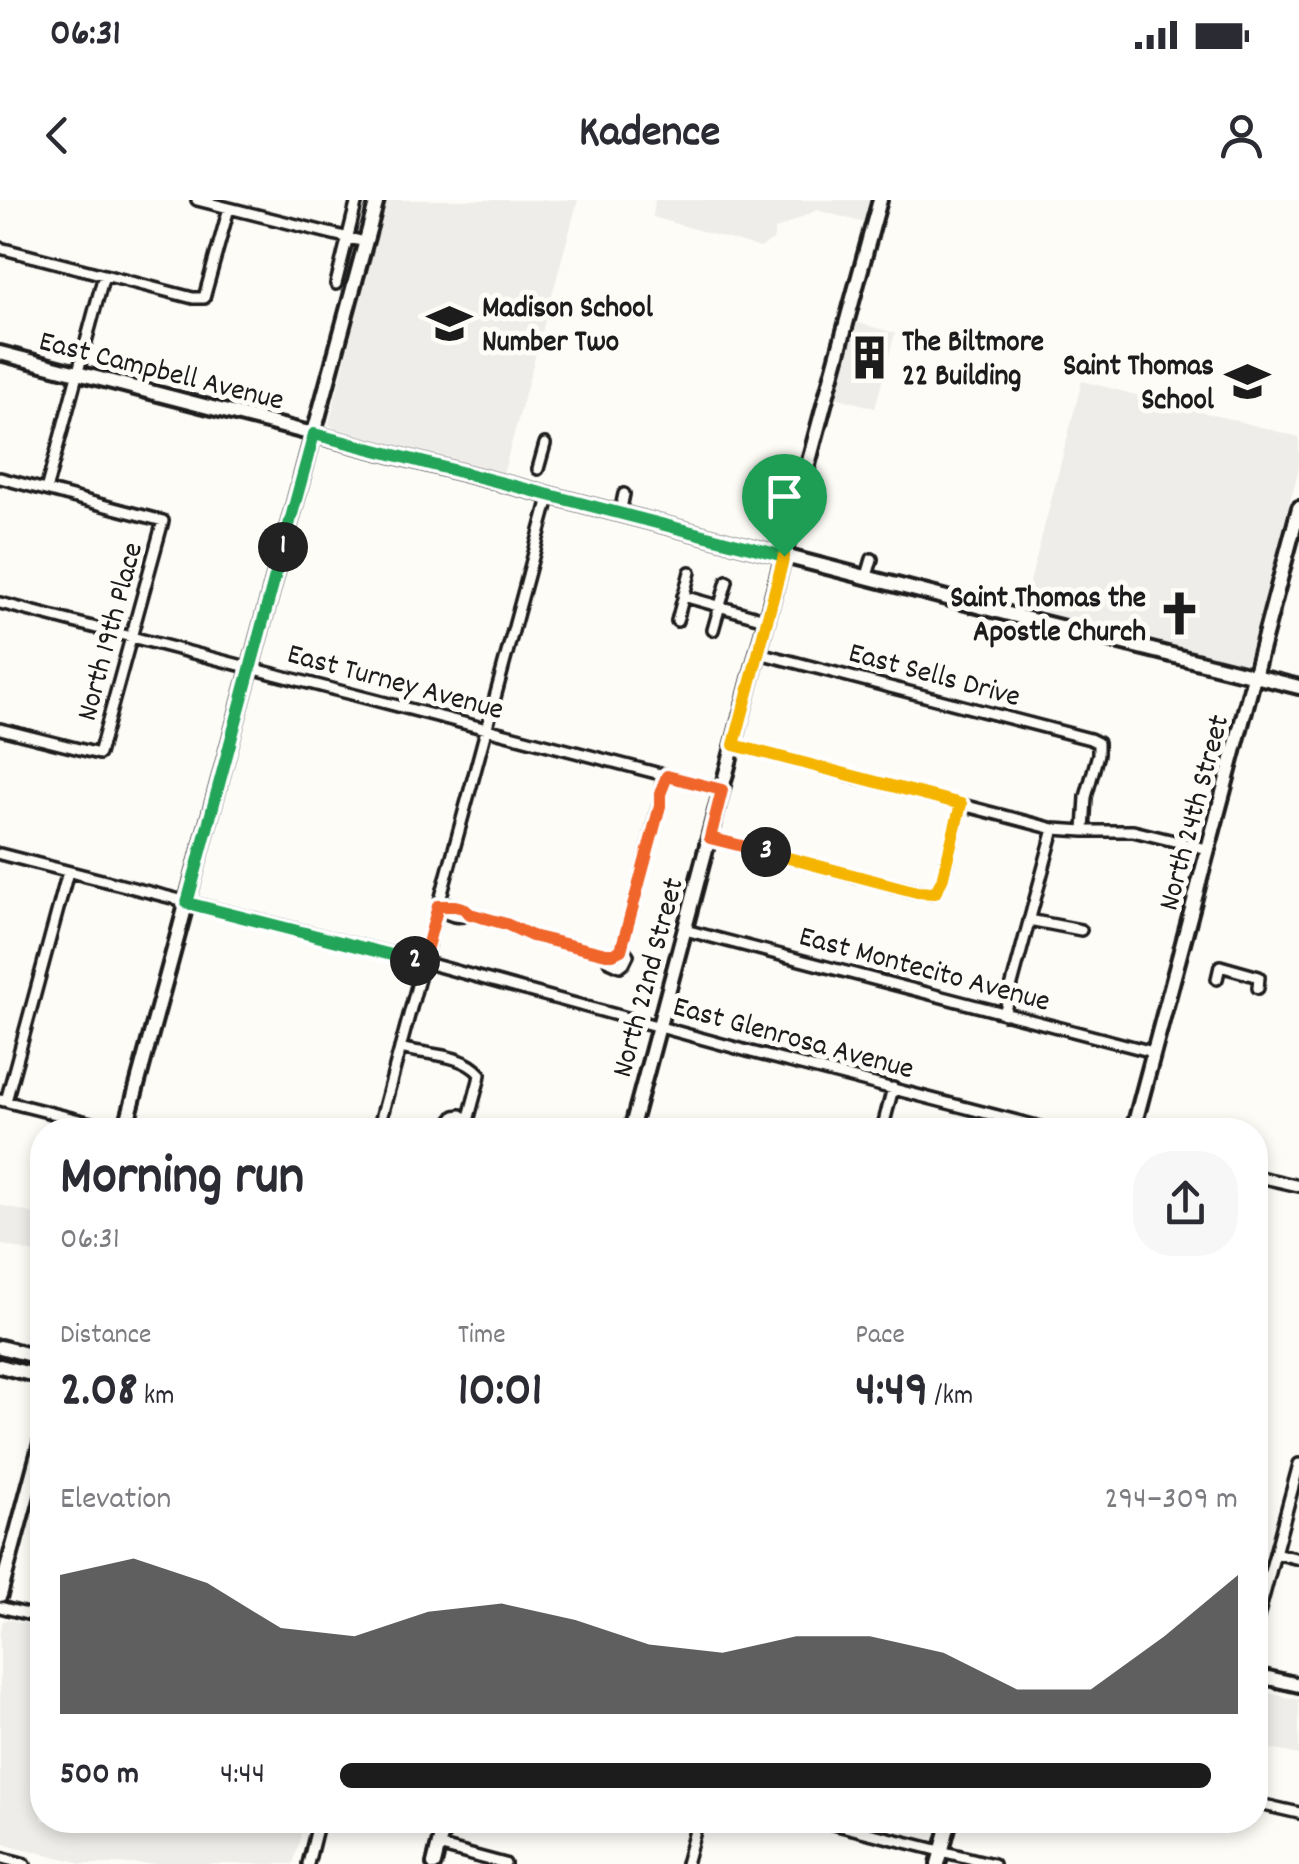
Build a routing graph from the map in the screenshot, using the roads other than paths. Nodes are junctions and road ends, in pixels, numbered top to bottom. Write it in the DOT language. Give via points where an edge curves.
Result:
graph roads {
  1 [pos="197,200"];
  2 [pos="357,200"];
  3 [pos="377,200"];
  4 [pos="880,200"];
  5 [pos="229,208"];
  6 [pos="347,237"];
  7 [pos="365,242"];
  8 [pos="0,248"];
  9 [pos="104,275"];
  10 [pos="336,284"];
  11 [pos="0,353"];
  12 [pos="77,373"];
  13 [pos="314,434"];
  14 [pos="545,444"];
  15 [pos="538,468"];
  16 [pos="0,478"];
  17 [pos="46,490"];
  18 [pos="550,494"];
  19 [pos="624,494"];
  20 [pos="1299,508"];
  21 [pos="620,512"];
  22 [pos="784,556"];
  23 [pos="872,558"];
  24 [pos="690,572"];
  25 [pos="867,576"];
  26 [pos="727,581"];
  27 [pos="683,596"];
  28 [pos="0,603"];
  29 [pos="719,607"];
  30 [pos="768,620"];
  31 [pos="677,621"];
  32 [pos="713,630"];
  33 [pos="132,638"];
  34 [pos="759,653"];
  35 [pos="250,668"];
  36 [pos="1254,676"];
  37 [pos="1299,687"];
  38 [pos="0,729"];
  39 [pos="485,729"];
  40 [pos="734,745"];
  41 [pos="667,776"];
  42 [pos="722,790"];
  43 [pos="961,804"];
  44 [pos="1054,829"];
  45 [pos="1084,832"];
  46 [pos="710,838"];
  47 [pos="1208,850"];
  48 [pos="0,854"];
  49 [pos="68,872"];
  50 [pos="187,903"];
  51 [pos="438,906"];
  52 [pos="1030,920"];
  53 [pos="685,930"];
  54 [pos="1082,930"];
  55 [pos="423,962"];
  56 [pos="1217,978"];
  57 [pos="1258,988"];
  58 [pos="1004,1014"];
  59 [pos="659,1026"];
  60 [pos="400,1048"];
  61 [pos="1153,1052"];
  62 [pos="893,1088"];
  63 [pos="3,1101"];
  64 [pos="73,1118"];
  65 [pos="125,1118"];
  66 [pos="381,1118"];
  67 [pos="469,1118"];
  68 [pos="634,1118"];
  69 [pos="885,1118"];
  70 [pos="1007,1118"];
  71 [pos="1136,1118"];
  72 [pos="1268,1179"];
  73 [pos="1299,1186"];
  74 [pos="0,1347"];
  75 [pos="30,1355"];
  76 [pos="0,1366"];
  77 [pos="30,1374"];
  78 [pos="1299,1464"];
  79 [pos="30,1484"];
  80 [pos="1275,1553"];
  81 [pos="1299,1559"];
  82 [pos="1268,1579"];
  83 [pos="0,1595"];
  84 [pos="0,1607"];
  85 [pos="30,1615"];
  86 [pos="1268,1678"];
  87 [pos="1299,1685"];
  88 [pos="1268,1805"];
  89 [pos="1299,1813"];
  90 [pos="316,1833"];
  91 [pos="442,1833"];
  92 [pos="694,1833"];
  93 [pos="859,1833"];
  94 [pos="946,1833"];
  95 [pos="438,1846"];
  96 [pos="0,1858"];
  97 [pos="939,1858"];
  98 [pos="25,1864"];
  99 [pos="308,1864"];
  100 [pos="434,1864"];
  101 [pos="506,1864"];
  102 [pos="686,1864"];
  103 [pos="993,1864"];
  1 -- 5 [label="street"];
  2 -- 6 [label="street"];
  3 -- 7 [label="street"];
  4 -- 22 [label="street, North 22nd Street"];
  5 -- 6 [label="street"];
  5 -- 9 [label="street" via="204,298"];
  6 -- 7 [label="street"];
  6 -- 10 [label="street"];
  7 -- 13 [label="street"];
  8 -- 9 [label="street"];
  9 -- 12 [label="street"];
  11 -- 12 [label="street, East Campbell Avenue"];
  12 -- 13 [label="street, East Campbell Avenue"];
  12 -- 17 [label="street"];
  13 -- 18 [label="street, East Campbell Avenue"];
  13 -- 35 [label="street"];
  14 -- 15 [label="street"];
  16 -- 17 [label="street"];
  17 -- 33 [label="street, North 19th Place" via="163,521"];
  18 -- 21 [label="street, East Campbell Avenue"];
  18 -- 39 [label="street"];
  19 -- 21 [label="street"];
  20 -- 36 [label="street, North 24th Street"];
  21 -- 22 [label="street, East Campbell Avenue"];
  22 -- 25 [label="street, East Campbell Avenue"];
  22 -- 30 [label="street, North 22nd Street"];
  23 -- 25 [label="street"];
  24 -- 27 [label="street"];
  25 -- 36 [label="street, East Campbell Avenue"];
  26 -- 29 [label="street"];
  27 -- 29 [label="street"];
  27 -- 31 [label="street"];
  28 -- 33 [label="street, East Turney Avenue"];
  29 -- 30 [label="street"];
  29 -- 32 [label="street"];
  30 -- 34 [label="street, North 22nd Street"];
  33 -- 35 [label="street, East Turney Avenue"];
  33 -- 38 [label="street, North 19th Place" via="99,754"];
  34 -- 40 [label="street, North 22nd Street"];
  34 -- 45 [label="street, East Sells Drive" via="1098,743"];
  35 -- 39 [label="street, East Turney Avenue"];
  35 -- 50 [label="street"];
  36 -- 37 [label="street, East Campbell Avenue"];
  36 -- 47 [label="street, North 24th Street"];
  39 -- 41 [label="street, East Turney Avenue"];
  39 -- 51 [label="street"];
  40 -- 42 [label="street, North 22nd Street"];
  40 -- 43 [label="street"];
  41 -- 42 [label="street, East Turney Avenue"];
  41 -- 51 [label="street" via="617,953 532,936 463,908"];
  42 -- 46 [label="street, North 22nd Street"];
  43 -- 44 [label="street"];
  43 -- 46 [label="street" via="935,893"];
  44 -- 45 [label="street"];
  44 -- 52 [label="street"];
  45 -- 47 [label="street" via="1133,830"];
  46 -- 53 [label="street, North 22nd Street"];
  47 -- 61 [label="street, North 24th Street"];
  48 -- 49 [label="street, East Glenrosa Avenue"];
  49 -- 50 [label="street, East Glenrosa Avenue"];
  49 -- 63 [label="street"];
  50 -- 55 [label="street, East Glenrosa Avenue"];
  50 -- 65 [label="street"];
  51 -- 55 [label="street"];
  52 -- 54 [label="street"];
  52 -- 58 [label="street"];
  53 -- 58 [label="street, East Montecito Avenue"];
  53 -- 59 [label="street, North 22nd Street"];
  55 -- 59 [label="street, East Glenrosa Avenue"];
  55 -- 60 [label="street"];
  56 -- 57 [label="street" via="1220,966 1260,977"];
  58 -- 61 [label="street, East Montecito Avenue"];
  59 -- 62 [label="street, East Glenrosa Avenue"];
  59 -- 68 [label="street, North 22nd Street"];
  60 -- 66 [label="street"];
  60 -- 67 [label="street" via="475,1068 480,1074"];
  61 -- 71 [label="street, North 24th Street"];
  62 -- 69 [label="street"];
  62 -- 70 [label="street, East Glenrosa Avenue"];
  63 -- 64 [label="street"];
  72 -- 73 [label="street"];
  74 -- 75 [label="street"];
  76 -- 77 [label="street"];
  78 -- 80 [label="street"];
  79 -- 83 [label="street"];
  80 -- 81 [label="street"];
  80 -- 82 [label="street"];
  84 -- 85 [label="street"];
  86 -- 87 [label="street"];
  88 -- 89 [label="street"];
  90 -- 99 [label="street"];
  91 -- 95 [label="street"];
  92 -- 102 [label="street"];
  93 -- 97 [label="street"];
  94 -- 97 [label="street"];
  95 -- 100 [label="street"];
  95 -- 101 [label="street"];
  96 -- 98 [label="street"];
  97 -- 103 [label="street"];
}
